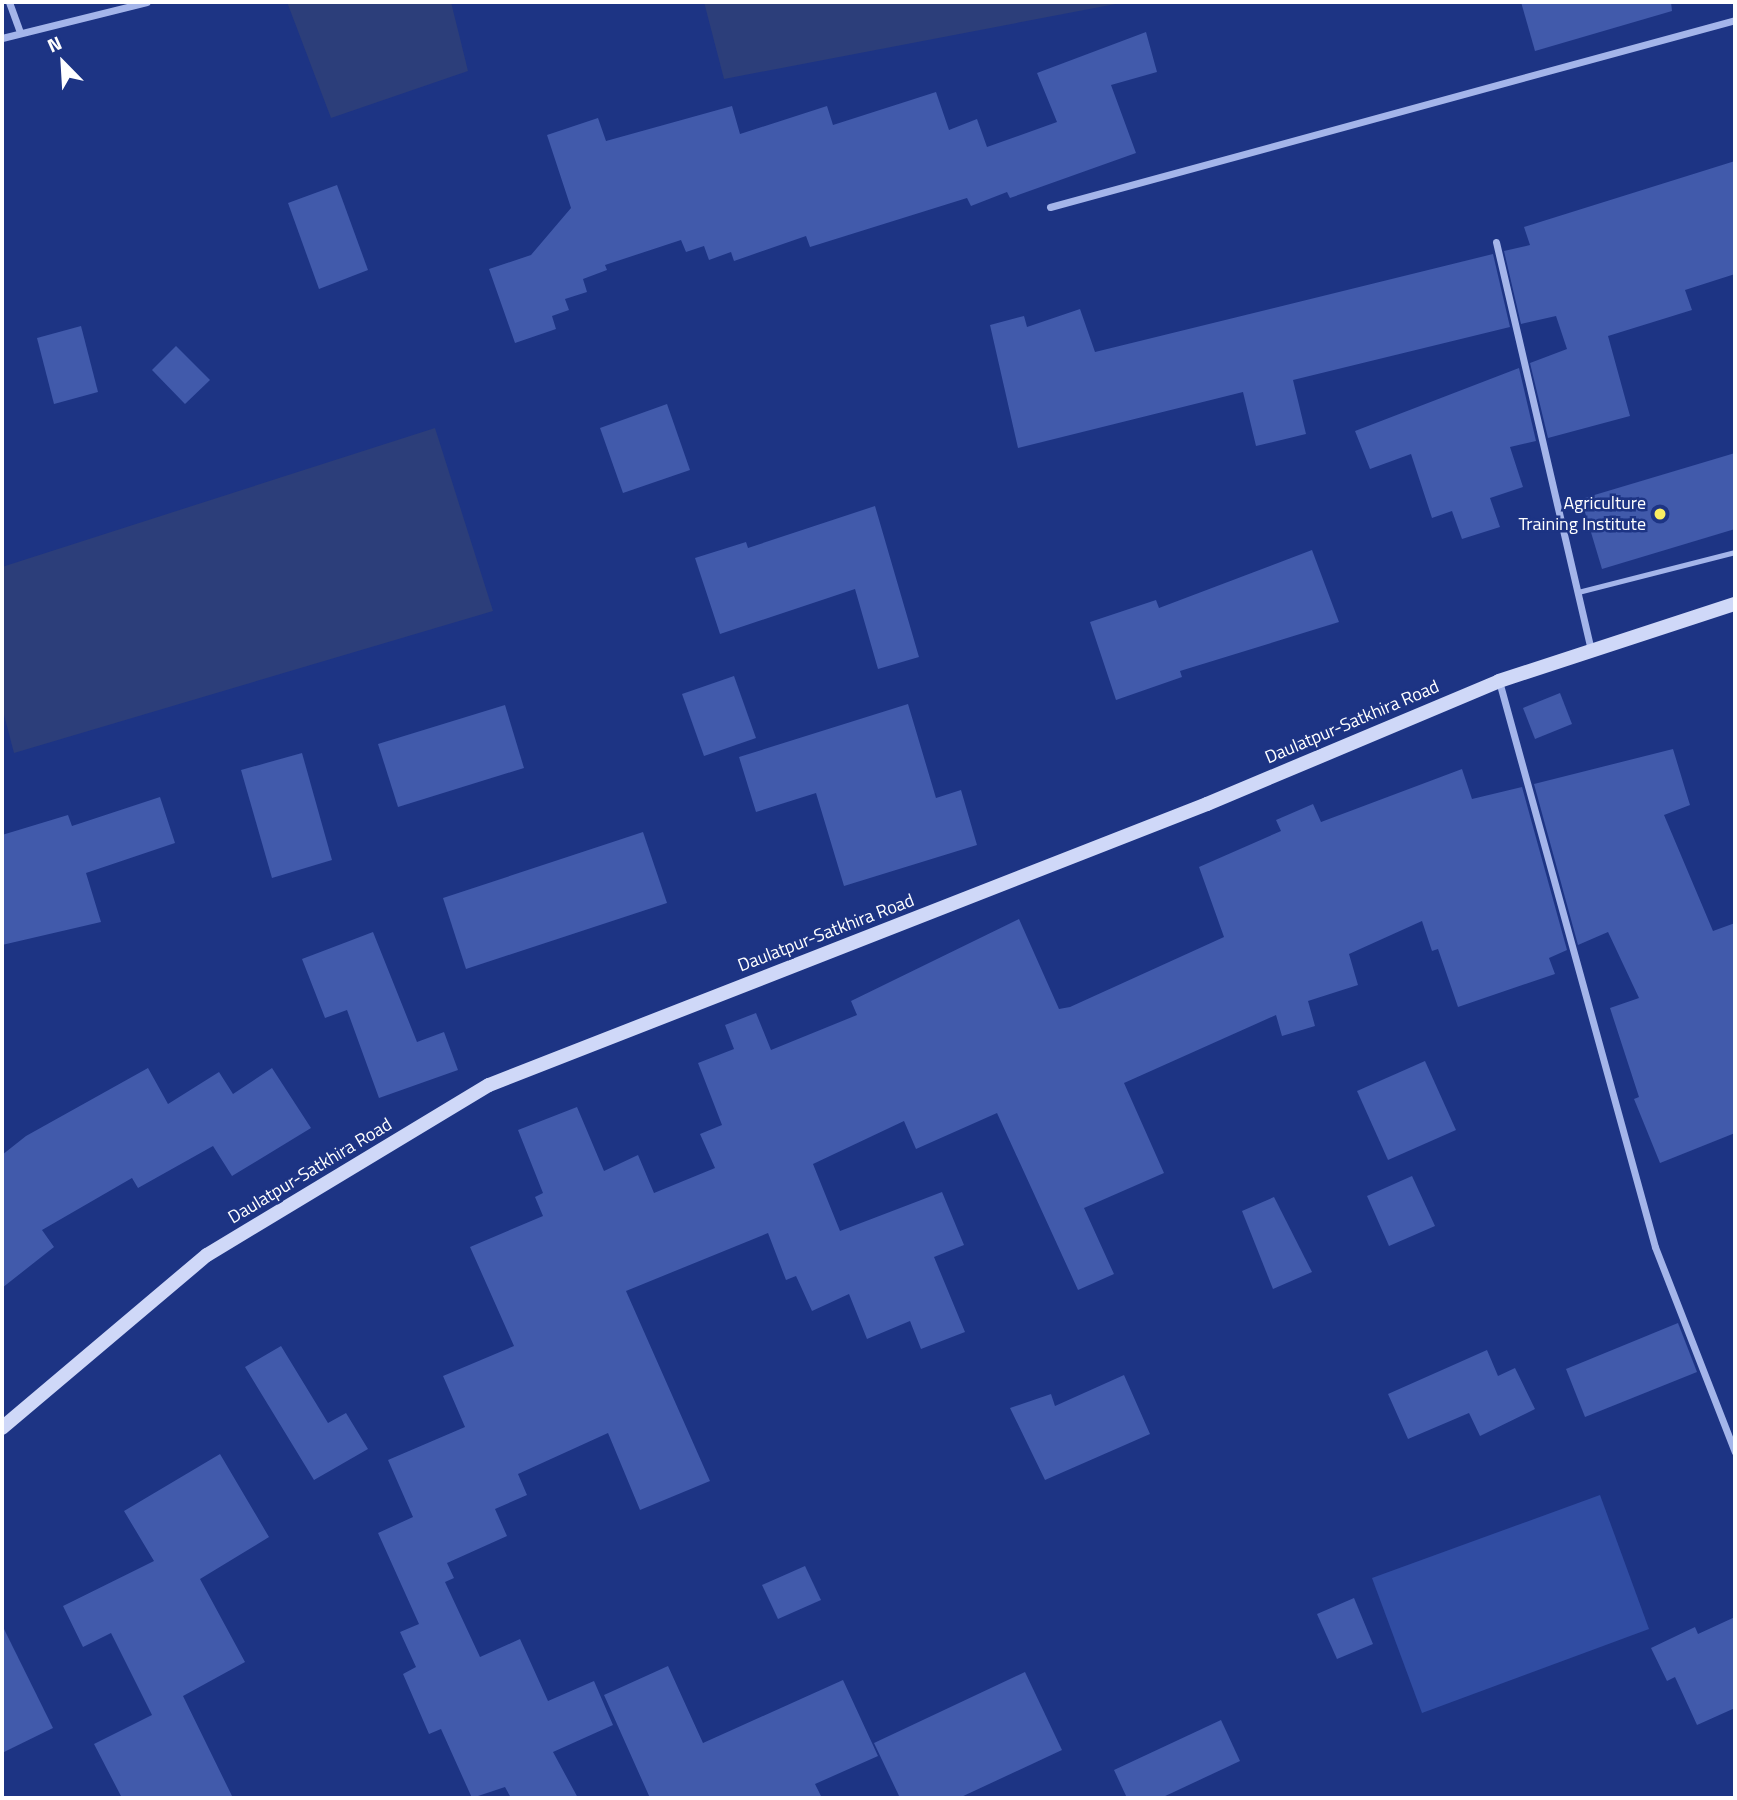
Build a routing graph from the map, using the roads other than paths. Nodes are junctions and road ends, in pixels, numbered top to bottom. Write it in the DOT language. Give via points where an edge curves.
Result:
graph roads {
  1 [pos="9,2"];
  2 [pos="147,2"];
  3 [pos="1735,19"];
  4 [pos="20,33"];
  5 [pos="2,38"];
  6 [pos="1050,207"];
  7 [pos="1496,243"];
  8 [pos="1735,552"];
  9 [pos="1578,592"];
  10 [pos="1735,604"];
  11 [pos="1591,652"];
  12 [pos="1499,681"];
  13 [pos="2,1429"];
  14 [pos="1735,1452"];
  1 -- 4 [label="street"];
  2 -- 4 [label="street"];
  3 -- 6 [label="street"];
  4 -- 5 [label="street"];
  7 -- 9 [label="street"];
  8 -- 9 [label="lane"];
  9 -- 11 [label="street"];
  10 -- 11 [label="main road, Daulatpur-Satkhira Road"];
  11 -- 12 [label="main road, Daulatpur-Satkhira Road"];
  12 -- 13 [label="main road, Daulatpur-Satkhira Road" via="1207,804 489,1085 207,1255"];
  12 -- 14 [label="street" via="1655,1247"];
}
